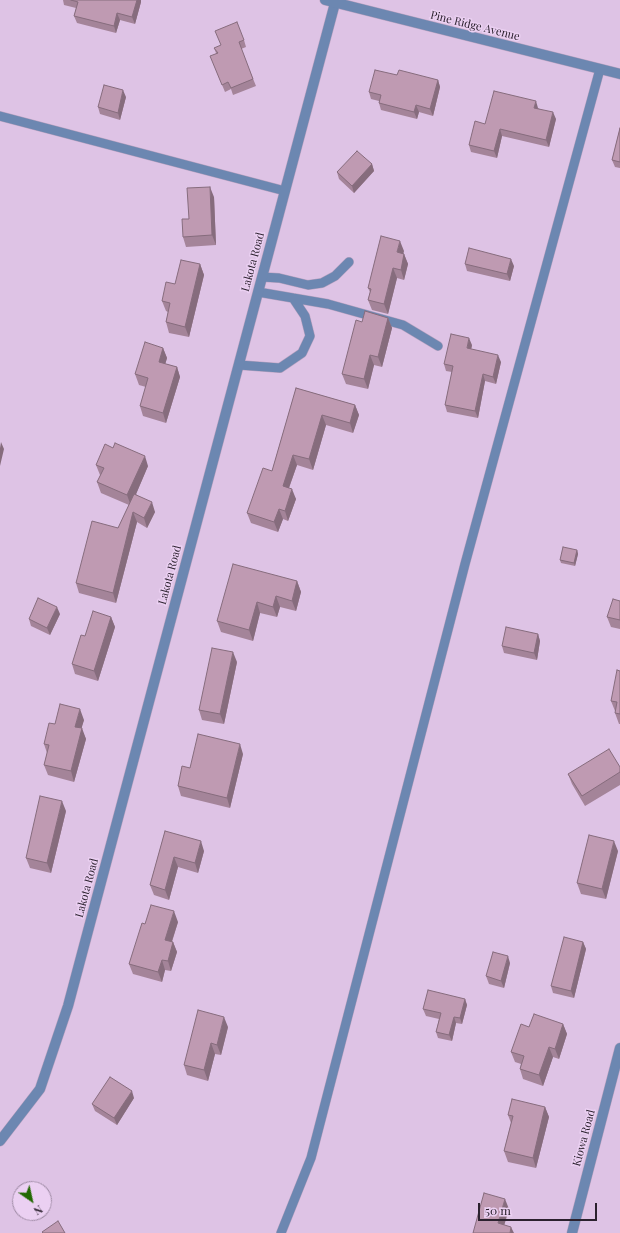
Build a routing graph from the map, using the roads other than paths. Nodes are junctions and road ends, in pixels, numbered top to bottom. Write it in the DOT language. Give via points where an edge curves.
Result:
graph roads {
  1 [pos="330,1"];
  2 [pos="600,69"];
  3 [pos="620,74"];
  4 [pos="0,116"];
  5 [pos="285,191"];
  6 [pos="348,262"];
  7 [pos="262,277"];
  8 [pos="258,292"];
  9 [pos="293,298"];
  10 [pos="438,346"];
  11 [pos="238,365"];
  12 [pos="620,1048"];
  13 [pos="0,1141"];
  14 [pos="281,1233"];
  15 [pos="572,1233"];
  1 -- 2 [label="street, Pine Ridge Avenue"];
  1 -- 5 [label="street, Lakota Road"];
  2 -- 3 [label="street, Pine Ridge Avenue"];
  2 -- 14 [label="lane" via="464,564 312,1158"];
  4 -- 5 [label="lane"];
  5 -- 7 [label="street, Lakota Road"];
  6 -- 7 [label="lane" via="335,276 322,283 308,285"];
  7 -- 8 [label="street, Lakota Road"];
  8 -- 9 [label="lane"];
  8 -- 11 [label="street, Lakota Road"];
  9 -- 10 [label="lane" via="328,304 403,325"];
  9 -- 11 [label="lane" via="305,316 310,336 302,353 280,368"];
  11 -- 13 [label="street, Lakota Road" via="68,1006 40,1089"];
  12 -- 15 [label="street, Kiowa Road"];
}
